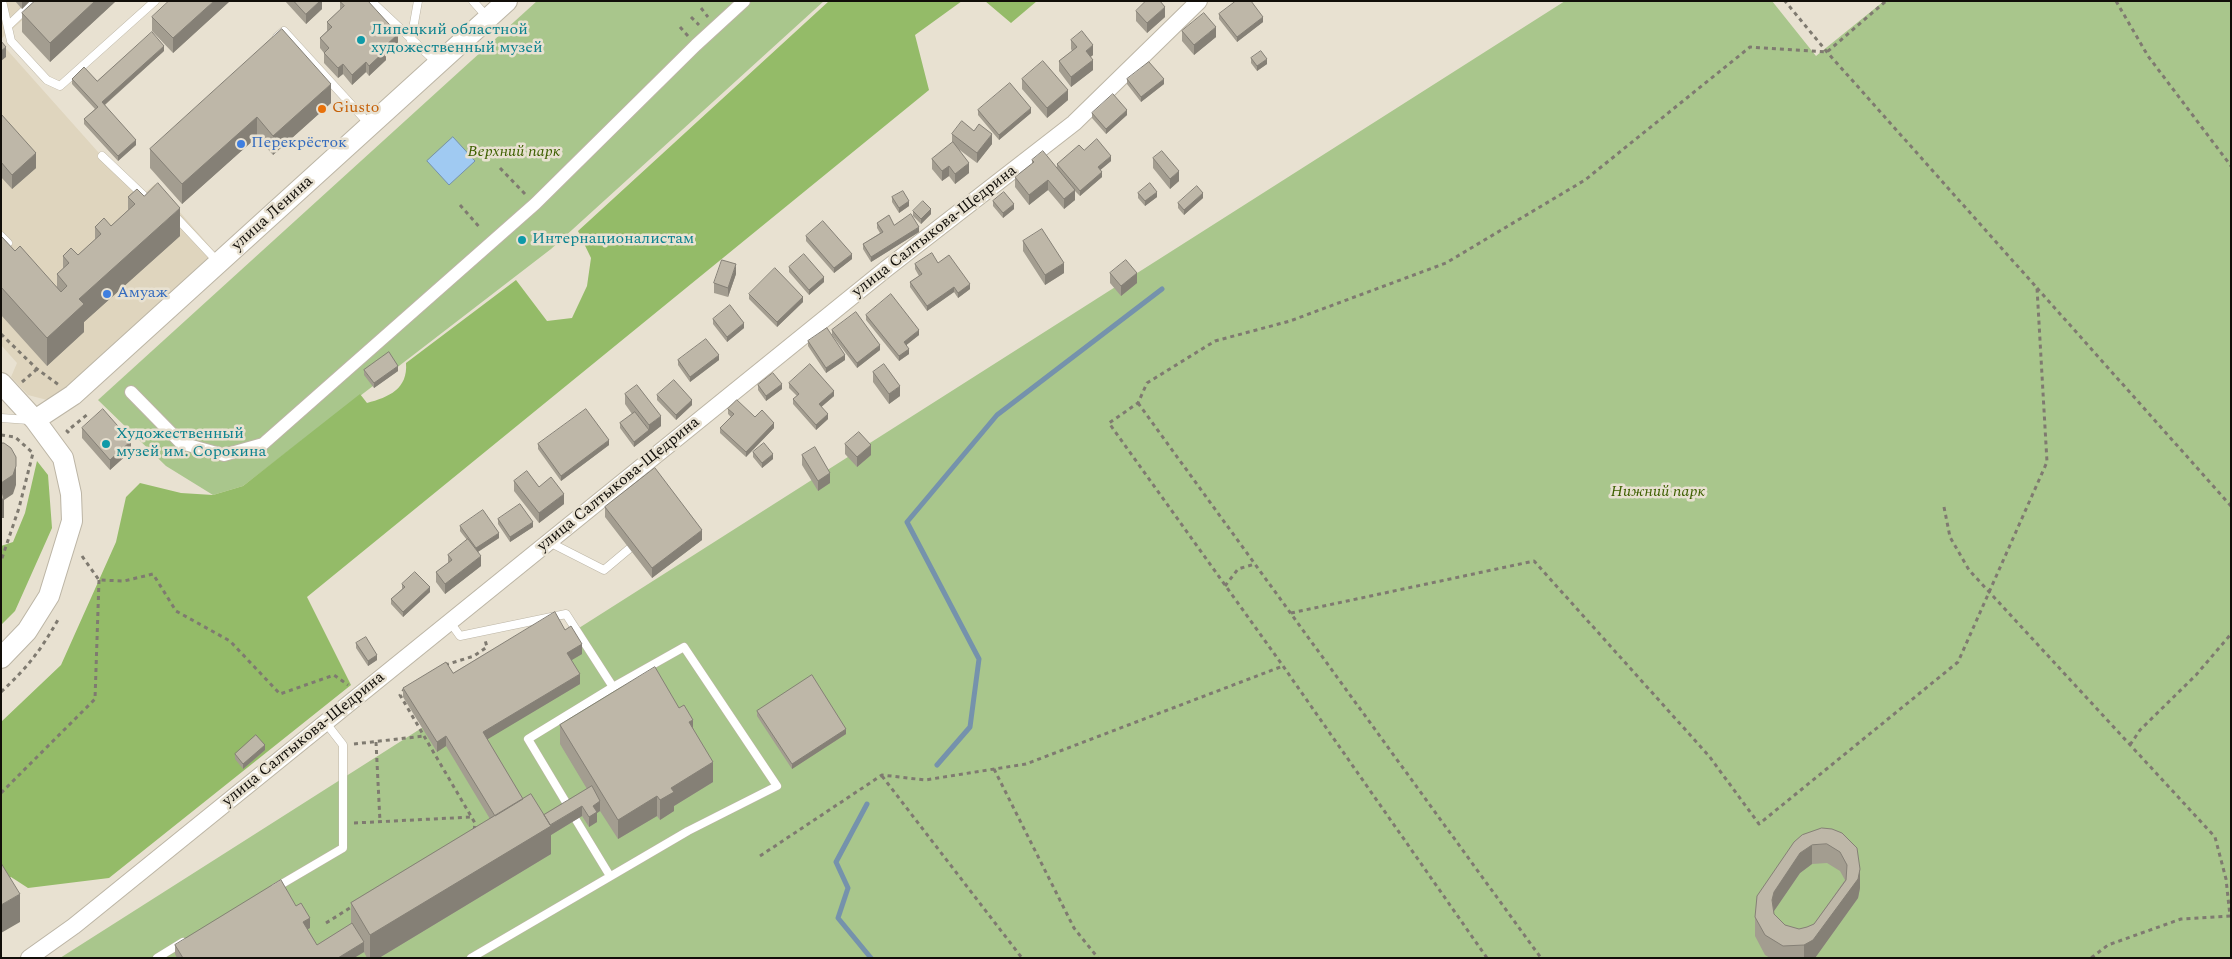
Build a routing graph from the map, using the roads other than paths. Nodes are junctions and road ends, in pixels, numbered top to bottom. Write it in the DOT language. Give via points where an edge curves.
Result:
graph roads {
  1 [pos="2,1"];
  2 [pos="34,1"];
  3 [pos="155,1"];
  4 [pos="371,1"];
  5 [pos="418,1"];
  6 [pos="473,1"];
  7 [pos="506,1"];
  8 [pos="744,1"];
  9 [pos="1199,1"];
  10 [pos="488,18"];
  11 [pos="8,26"];
  12 [pos="411,40"];
  13 [pos="270,43"];
  14 [pos="438,65"];
  15 [pos="370,125"];
  16 [pos="102,156"];
  17 [pos="140,206"];
  18 [pos="167,207"];
  19 [pos="1,236"];
  20 [pos="8,243"];
  21 [pos="219,264"];
  22 [pos="1,383"];
  23 [pos="131,392"];
  24 [pos="1,418"];
  25 [pos="35,420"];
  26 [pos="548,542"];
  27 [pos="629,549"];
  28 [pos="450,622"];
  29 [pos="1,658"];
  30 [pos="613,687"];
  31 [pos="326,722"];
  32 [pos="570,809"];
  33 [pos="576,820"];
  34 [pos="610,876"];
  35 [pos="263,895"];
  36 [pos="187,940"];
  37 [pos="29,958"];
  38 [pos="157,958"];
  39 [pos="471,958"];
  1 -- 11 [label="lane"];
  2 -- 11 [label="lane"];
  3 -- 11 [label="lane" via="60,86 48,80 11,41"];
  4 -- 12 [label="lane"];
  5 -- 12 [label="lane"];
  6 -- 10 [label="lane"];
  7 -- 10 [label="street, улица Ленина"];
  8 -- 23 [label="street" via="535,204 263,444 224,455 181,443"];
  9 -- 26 [label="street, улица Салтыкова-Щедрина" via="1074,123 886,269"];
  10 -- 14 [label="street, улица Ленина"];
  12 -- 14 [label="lane"];
  13 -- 15 [label="lane" via="284,31"];
  14 -- 15 [label="street, улица Ленина"];
  15 -- 21 [label="street, улица Ленина"];
  16 -- 17 [label="lane" via="147,199"];
  18 -- 21 [label="lane"];
  19 -- 20 [label="lane"];
  21 -- 25 [label="street, улица Ленина" via="73,395"];
  22 -- 25 [label="street"];
  24 -- 25 [label="lane"];
  25 -- 29 [label="street" via="63,458 71,494 72,521 49,596 27,632"];
  26 -- 27 [label="lane" via="604,570"];
  26 -- 28 [label="street, улица Салтыкова-Щедрина"];
  28 -- 30 [label="lane" via="460,636 566,614"];
  28 -- 31 [label="street, улица Салтыкова-Щедрина"];
  30 -- 32 [label="lane" via="528,738"];
  30 -- 34 [label="lane" via="684,647 777,786"];
  31 -- 35 [label="lane" via="343,745 343,848"];
  31 -- 37 [label="street, улица Салтыкова-Щедрина" via="74,926"];
  33 -- 34 [label="lane"];
  34 -- 39 [label="lane"];
  36 -- 38 [label="lane"];
}
